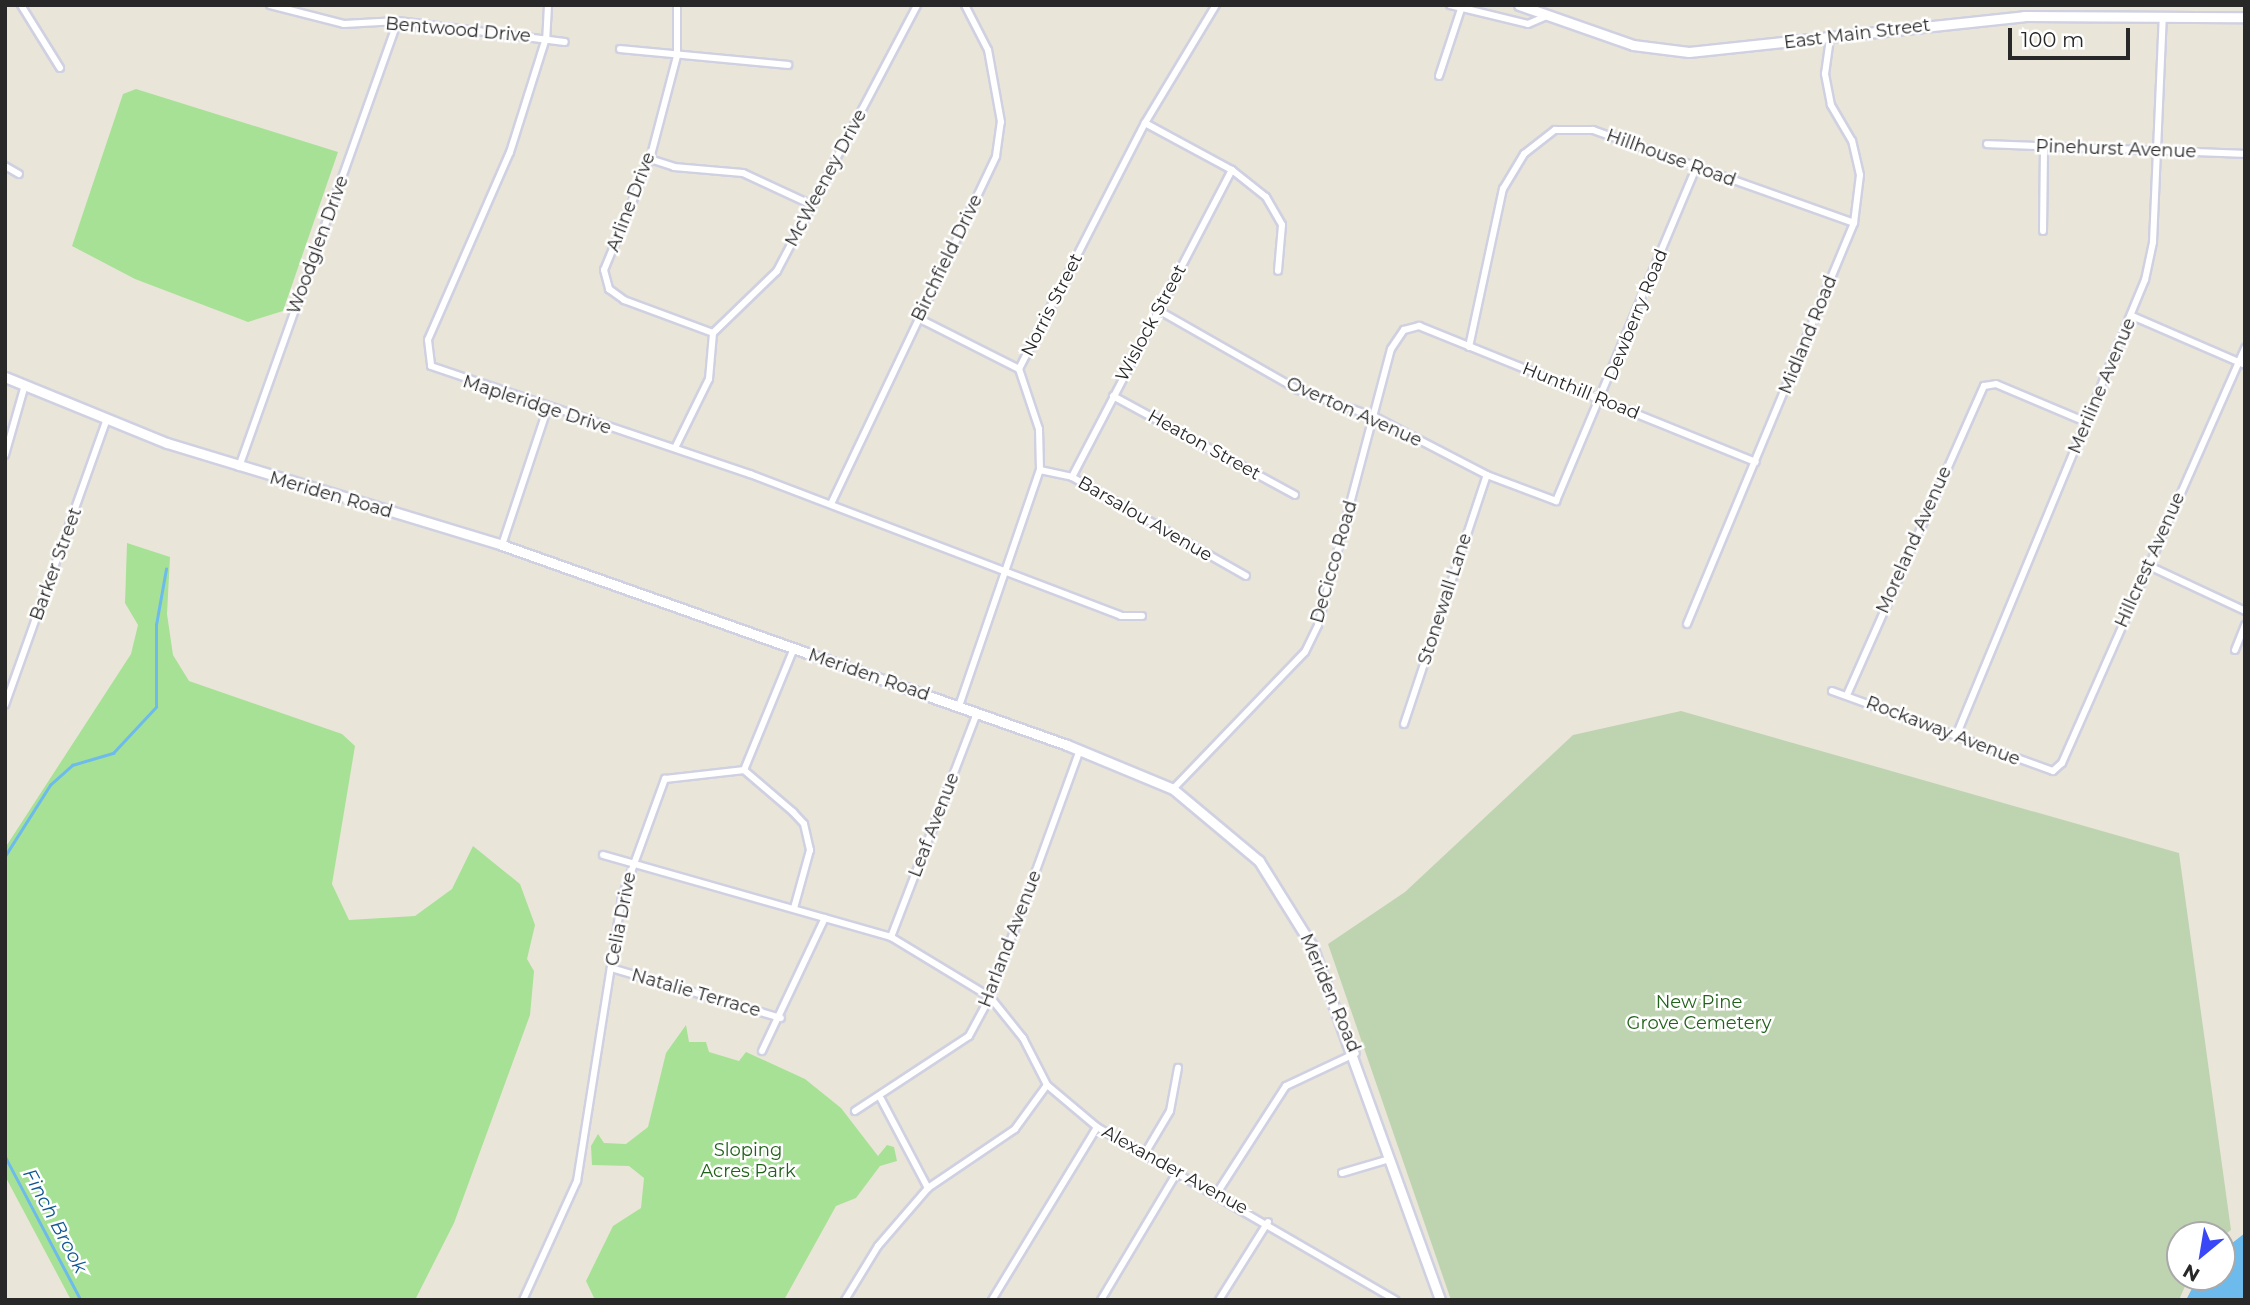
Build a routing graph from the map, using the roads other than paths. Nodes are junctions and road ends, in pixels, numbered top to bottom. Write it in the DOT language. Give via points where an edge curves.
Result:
graph roads {
  1 [pos="21,5"];
  2 [pos="270,5"];
  3 [pos="548,5"];
  4 [pos="677,5"];
  5 [pos="917,5"];
  6 [pos="965,5"];
  7 [pos="1216,5"];
  8 [pos="1450,5"];
  9 [pos="1519,5"];
  10 [pos="1461,9"];
  11 [pos="1547,16"];
  12 [pos="2163,16"];
  13 [pos="2245,17"];
  14 [pos="398,21"];
  15 [pos="1830,37"];
  16 [pos="546,38"];
  17 [pos="565,42"];
  18 [pos="620,49"];
  19 [pos="677,56"];
  20 [pos="788,65"];
  21 [pos="60,68"];
  22 [pos="1439,76"];
  23 [pos="1145,123"];
  24 [pos="1987,144"];
  25 [pos="2044,146"];
  26 [pos="2158,150"];
  27 [pos="2245,154"];
  28 [pos="650,159"];
  29 [pos="5,166"];
  30 [pos="1696,168"];
  31 [pos="1232,170"];
  32 [pos="19,174"];
  33 [pos="812,205"];
  34 [pos="1854,223"];
  35 [pos="2043,231"];
  36 [pos="1278,271"];
  37 [pos="1158,310"];
  38 [pos="2132,316"];
  39 [pos="918,318"];
  40 [pos="1404,330"];
  41 [pos="713,333"];
  42 [pos="1469,346"];
  43 [pos="2245,348"];
  44 [pos="2242,363"];
  45 [pos="1019,369"];
  46 [pos="5,377"];
  47 [pos="25,385"];
  48 [pos="1113,396"];
  49 [pos="1601,400"];
  50 [pos="547,410"];
  51 [pos="1374,416"];
  52 [pos="106,422"];
  53 [pos="2086,422"];
  54 [pos="675,448"];
  55 [pos="5,454"];
  56 [pos="1756,462"];
  57 [pos="239,468"];
  58 [pos="1040,470"];
  59 [pos="1487,475"];
  60 [pos="1072,477"];
  61 [pos="1295,495"];
  62 [pos="1556,500"];
  63 [pos="831,504"];
  64 [pos="502,545"];
  65 [pos="2147,565"];
  66 [pos="1006,571"];
  67 [pos="1246,576"];
  68 [pos="2245,611"];
  69 [pos="1142,616"];
  70 [pos="1686,624"];
  71 [pos="2245,625"];
  72 [pos="794,648"];
  73 [pos="2235,650"];
  74 [pos="1832,691"];
  75 [pos="1847,695"];
  76 [pos="5,705"];
  77 [pos="959,706"];
  78 [pos="977,713"];
  79 [pos="1404,724"];
  80 [pos="1956,736"];
  81 [pos="1080,750"];
  82 [pos="744,770"];
  83 [pos="2053,771"];
  84 [pos="1173,789"];
  85 [pos="603,855"];
  86 [pos="632,863"];
  87 [pos="794,908"];
  88 [pos="825,918"];
  89 [pos="891,937"];
  90 [pos="611,968"];
  91 [pos="990,997"];
  92 [pos="781,1018"];
  93 [pos="762,1051"];
  94 [pos="1356,1053"];
  95 [pos="1178,1068"];
  96 [pos="1047,1085"];
  97 [pos="881,1099"];
  98 [pos="855,1111"];
  99 [pos="1097,1127"];
  100 [pos="1144,1155"];
  101 [pos="1390,1159"];
  102 [pos="1342,1173"];
  103 [pos="1176,1174"];
  104 [pos="928,1188"];
  105 [pos="1217,1193"];
  106 [pos="1268,1222"];
  107 [pos="523,1300"];
  108 [pos="845,1300"];
  109 [pos="992,1300"];
  110 [pos="1101,1300"];
  111 [pos="1219,1300"];
  112 [pos="1395,1300"];
  113 [pos="1440,1300"];
  1 -- 21 [label="street"];
  2 -- 14 [label="street, Bentwood Drive" via="344,24"];
  3 -- 16 [label="street, Mapleridge Drive"];
  4 -- 19 [label="street, Arline Drive"];
  5 -- 33 [label="street, McWeeney Drive"];
  6 -- 39 [label="street, Birchfield Drive" via="988,50 1001,122 996,156"];
  7 -- 23 [label="street, Norris Street"];
  8 -- 10 [label="street"];
  9 -- 11 [label="main road, East Main Street"];
  10 -- 11 [label="street" via="1528,24"];
  10 -- 22 [label="street"];
  11 -- 15 [label="main road, East Main Street" via="1633,45 1684,52"];
  12 -- 13 [label="main road, East Main Street"];
  12 -- 15 [label="main road, East Main Street" via="2024,16"];
  12 -- 26 [label="street, Meriline Avenue"];
  14 -- 16 [label="street, Bentwood Drive"];
  14 -- 57 [label="street, Woodglen Drive"];
  15 -- 34 [label="street, Midland Road" via="1825,74 1831,105 1852,141 1860,175"];
  16 -- 17 [label="street, Bentwood Drive"];
  16 -- 50 [label="street, Mapleridge Drive" via="510,152 426,348 431,366 446,376"];
  18 -- 19 [label="street"];
  19 -- 20 [label="street"];
  19 -- 28 [label="street, Arline Drive"];
  23 -- 31 [label="street"];
  23 -- 45 [label="street, Norris Street"];
  24 -- 25 [label="street, Pinehurst Avenue"];
  25 -- 26 [label="street, Pinehurst Avenue"];
  25 -- 35 [label="street"];
  26 -- 27 [label="street, Pinehurst Avenue"];
  26 -- 38 [label="street, Meriline Avenue" via="2153,243"];
  28 -- 33 [label="street" via="674,167 743,173"];
  28 -- 41 [label="street, Arline Drive" via="604,270 609,289"];
  29 -- 32 [label="street"];
  30 -- 34 [label="street, Hillhouse Road"];
  30 -- 42 [label="street, Hillhouse Road" via="1593,130 1556,130 1524,154 1503,189"];
  30 -- 49 [label="street, Dewberry Road"];
  31 -- 36 [label="street" via="1266,197 1282,225"];
  31 -- 37 [label="street, Wislock Street"];
  33 -- 41 [label="street, McWeeney Drive" via="777,271"];
  34 -- 56 [label="street, Midland Road"];
  37 -- 48 [label="street, Wislock Street"];
  37 -- 51 [label="street, Overton Avenue" via="1298,390"];
  38 -- 44 [label="street"];
  38 -- 53 [label="street, Meriline Avenue"];
  39 -- 45 [label="street"];
  39 -- 63 [label="street, Birchfield Drive"];
  40 -- 42 [label="street, Hunthill Road" via="1419,326"];
  40 -- 51 [label="street, DeCicco Road" via="1391,349"];
  41 -- 54 [label="street" via="709,379"];
  42 -- 49 [label="street, Hunthill Road"];
  43 -- 44 [label="street, Hillcrest Avenue"];
  44 -- 65 [label="street, Hillcrest Avenue"];
  45 -- 58 [label="street, Norris Street" via="1039,429"];
  46 -- 47 [label="main road, Meriden Road"];
  47 -- 52 [label="main road, Meriden Road"];
  47 -- 55 [label="street"];
  48 -- 60 [label="street, Wislock Street"];
  48 -- 61 [label="street, Heaton Street"];
  49 -- 56 [label="street, Hunthill Road"];
  49 -- 62 [label="street, Dewberry Road"];
  50 -- 54 [label="street, Mapleridge Drive"];
  50 -- 64 [label="street"];
  51 -- 59 [label="street, Overton Avenue"];
  51 -- 84 [label="street, DeCicco Road" via="1305,652"];
  52 -- 57 [label="main road, Meriden Road"];
  52 -- 76 [label="street, Barker Street"];
  53 -- 75 [label="street, Moreland Avenue" via="1996,384 1984,386"];
  53 -- 80 [label="street, Meriline Avenue"];
  54 -- 63 [label="street, Mapleridge Drive"];
  56 -- 70 [label="street, Midland Road"];
  57 -- 64 [label="main road, Meriden Road"];
  58 -- 60 [label="street, Barsalou Avenue"];
  58 -- 66 [label="street, Norris Street"];
  59 -- 62 [label="street, Overton Avenue"];
  59 -- 79 [label="street, Stonewall Lane"];
  60 -- 67 [label="street, Barsalou Avenue"];
  63 -- 66 [label="street, Mapleridge Drive" via="913,541"];
  64 -- 72 [label="main road, Meriden Road"];
  65 -- 68 [label="street"];
  65 -- 83 [label="street, Hillcrest Avenue" via="2062,763"];
  66 -- 69 [label="street, Mapleridge Drive" via="1121,616"];
  66 -- 77 [label="street, Norris Street"];
  71 -- 73 [label="street"];
  72 -- 77 [label="main road, Meriden Road"];
  72 -- 82 [label="street"];
  74 -- 75 [label="street, Rockaway Avenue"];
  75 -- 80 [label="street, Rockaway Avenue"];
  77 -- 78 [label="main road, Meriden Road"];
  78 -- 81 [label="main road, Meriden Road"];
  78 -- 89 [label="street, Leaf Avenue"];
  80 -- 83 [label="street, Rockaway Avenue"];
  81 -- 84 [label="main road, Meriden Road"];
  81 -- 91 [label="street, Harland Avenue"];
  82 -- 86 [label="street, Celia Drive" via="665,779"];
  82 -- 87 [label="street" via="793,812 810,838"];
  84 -- 94 [label="main road, Meriden Road" via="1226,829 1269,874 1312,946"];
  85 -- 86 [label="street, Alexander Avenue"];
  86 -- 87 [label="street, Alexander Avenue"];
  86 -- 90 [label="street, Celia Drive"];
  87 -- 88 [label="street, Alexander Avenue"];
  88 -- 89 [label="street, Alexander Avenue"];
  88 -- 92 [label="street"];
  89 -- 91 [label="street, Alexander Avenue"];
  90 -- 92 [label="street, Natalie Terrace"];
  90 -- 107 [label="street, Celia Drive" via="578,1181"];
  91 -- 96 [label="street, Alexander Avenue" via="1023,1038"];
  91 -- 97 [label="street, Harland Avenue" via="969,1036"];
  92 -- 93 [label="street"];
  94 -- 101 [label="main road, Meriden Road"];
  94 -- 105 [label="street" via="1286,1086"];
  95 -- 100 [label="street" via="1170,1111"];
  96 -- 99 [label="street, Alexander Avenue"];
  96 -- 104 [label="street" via="1015,1129"];
  97 -- 98 [label="street, Harland Avenue"];
  97 -- 104 [label="street"];
  99 -- 100 [label="street, Alexander Avenue"];
  99 -- 109 [label="street"];
  100 -- 103 [label="street, Alexander Avenue"];
  101 -- 102 [label="street"];
  101 -- 113 [label="main road, Meriden Road"];
  103 -- 105 [label="street, Alexander Avenue"];
  103 -- 110 [label="street"];
  104 -- 108 [label="street" via="871,1256"];
  105 -- 106 [label="street, Alexander Avenue"];
  106 -- 111 [label="street"];
  106 -- 112 [label="street, Alexander Avenue"];
}
